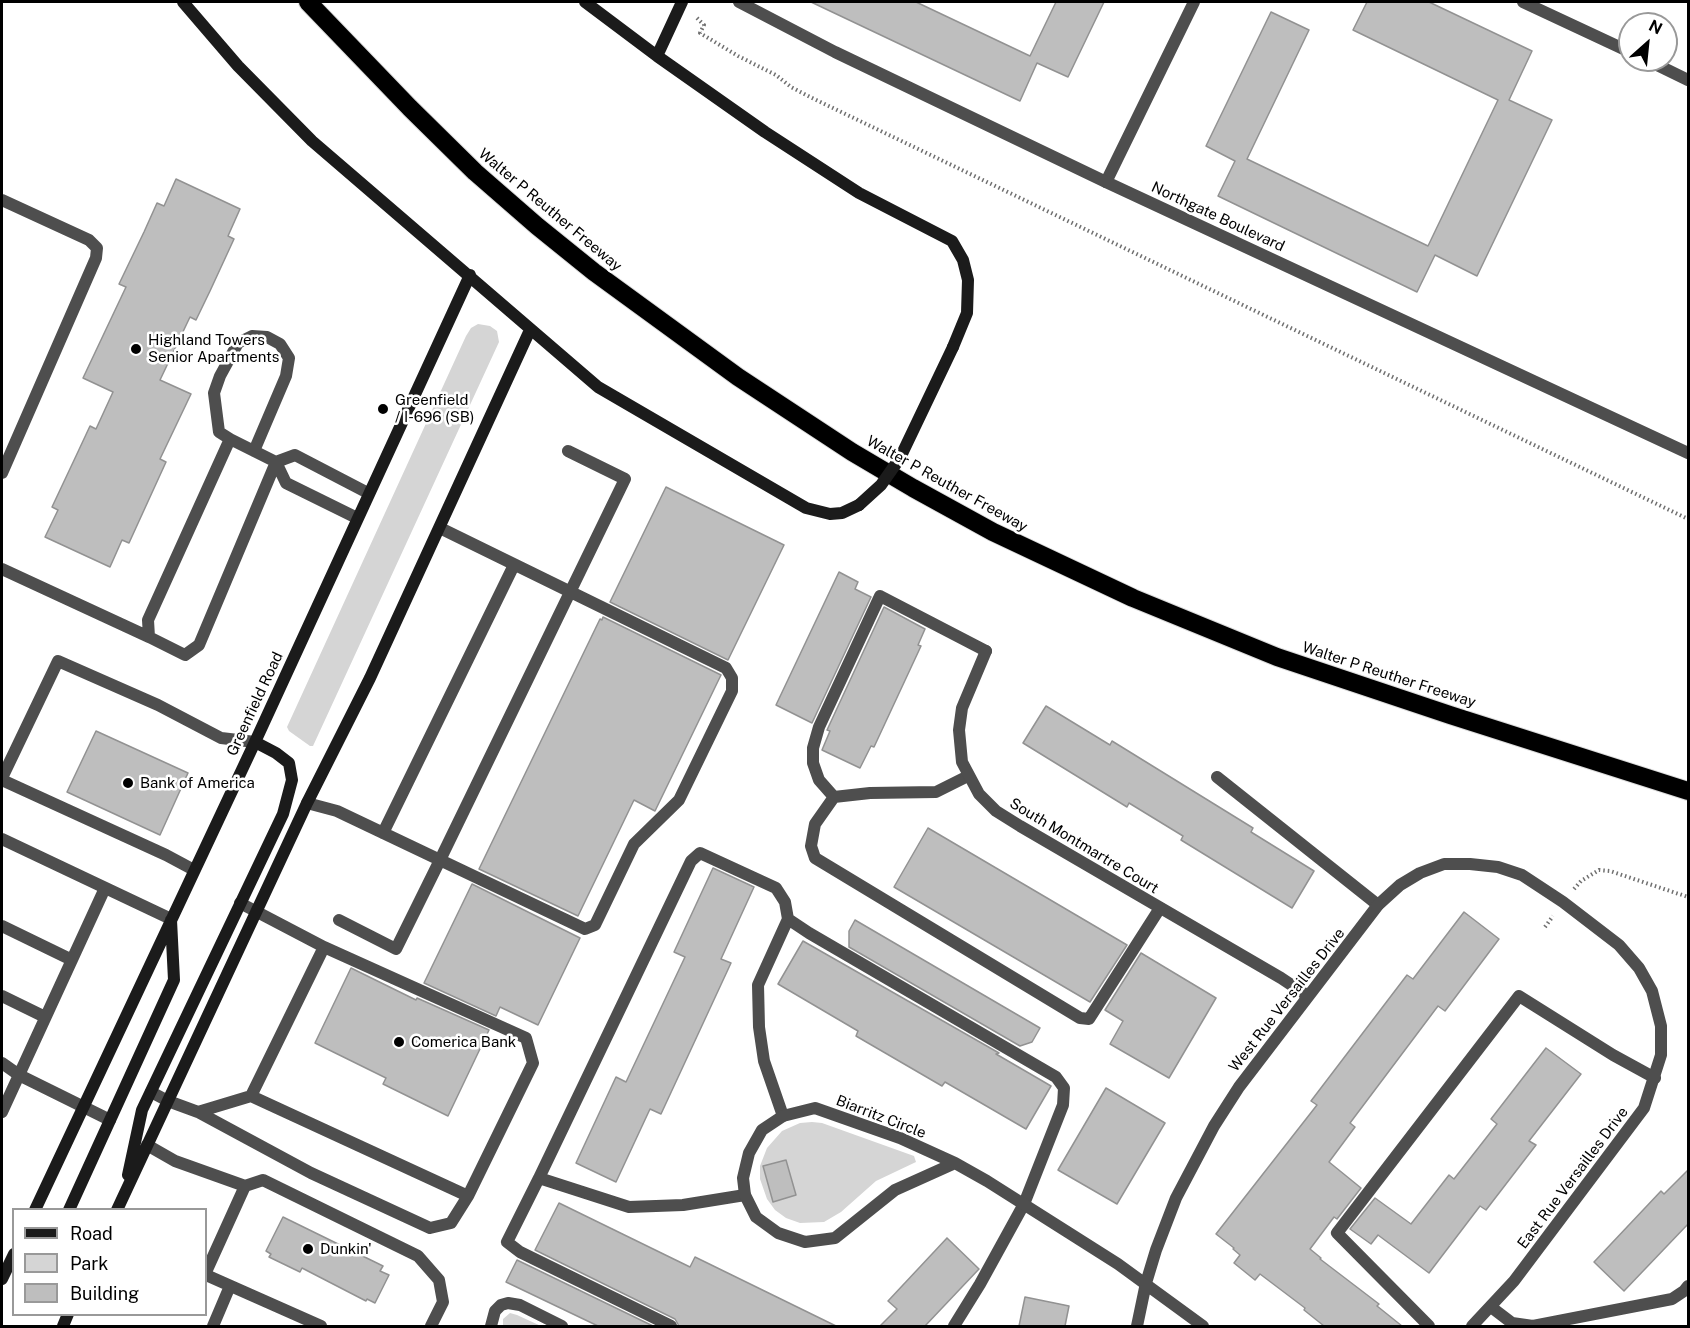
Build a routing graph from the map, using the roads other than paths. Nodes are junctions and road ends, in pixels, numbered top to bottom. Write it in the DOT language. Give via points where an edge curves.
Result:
graph roads {
  1 [pos="183,2"];
  2 [pos="308,2"];
  3 [pos="682,2"];
  4 [pos="739,2"];
  5 [pos="1194,2"];
  6 [pos="1523,2"];
  7 [pos="591,4"];
  8 [pos="1618,46"];
  9 [pos="657,56"];
  10 [pos="1672,72"];
  11 [pos="1689,80"];
  12 [pos="1106,182"];
  13 [pos="2,200"];
  14 [pos="470,275"];
  15 [pos="530,330"];
  16 [pos="230,439"];
  17 [pos="254,451"];
  18 [pos="568,451"];
  19 [pos="1689,453"];
  20 [pos="276,462"];
  21 [pos="2,472"];
  22 [pos="368,493"];
  23 [pos="357,518"];
  24 [pos="440,528"];
  25 [pos="514,564"];
  26 [pos="2,569"];
  27 [pos="570,592"];
  28 [pos="149,637"];
  29 [pos="255,742"];
  30 [pos="968,776"];
  31 [pos="1216,777"];
  32 [pos="2,779"];
  33 [pos="1689,791"];
  34 [pos="834,797"];
  35 [pos="307,803"];
  36 [pos="383,833"];
  37 [pos="2,839"];
  38 [pos="440,860"];
  39 [pos="194,870"];
  40 [pos="105,888"];
  41 [pos="240,903"];
  42 [pos="1378,905"];
  43 [pos="1160,908"];
  44 [pos="257,912"];
  45 [pos="1581,916"];
  46 [pos="171,919"];
  47 [pos="788,919"];
  48 [pos="339,920"];
  49 [pos="2,926"];
  50 [pos="324,947"];
  51 [pos="72,960"];
  52 [pos="2,996"];
  53 [pos="1308,996"];
  54 [pos="45,1017"];
  55 [pos="2,1064"];
  56 [pos="19,1075"];
  57 [pos="1655,1078"];
  58 [pos="151,1092"];
  59 [pos="251,1096"];
  60 [pos="168,1101"];
  61 [pos="84,1106"];
  62 [pos="2,1112"];
  63 [pos="198,1112"];
  64 [pos="783,1116"];
  65 [pos="110,1120"];
  66 [pos="147,1145"];
  67 [pos="955,1163"];
  68 [pos="538,1178"];
  69 [pos="245,1186"];
  70 [pos="745,1195"];
  71 [pos="468,1196"];
  72 [pos="123,1197"];
  73 [pos="1024,1204"];
  74 [pos="35,1208"];
  75 [pos="69,1208"];
  76 [pos="118,1208"];
  77 [pos="12,1258"];
  78 [pos="207,1272"];
  79 [pos="207,1274"];
  80 [pos="2,1279"];
  81 [pos="1146,1284"];
  82 [pos="230,1286"];
  83 [pos="1689,1286"];
  84 [pos="1491,1307"];
  85 [pos="213,1326"];
  86 [pos="321,1326"];
  87 [pos="431,1326"];
  88 [pos="491,1326"];
  89 [pos="562,1326"];
  90 [pos="671,1326"];
  91 [pos="954,1326"];
  92 [pos="1137,1326"];
  93 [pos="1203,1326"];
  94 [pos="1429,1326"];
  95 [pos="1472,1326"];
  1 -- 14 [label="main road" via="238,66 312,141"];
  2 -- 33 [label="highway, Walter P Reuther Freeway" via="475,171 586,266 738,377 913,488 993,532 1122,594 1276,657"];
  3 -- 9 [label="main road"];
  4 -- 12 [label="street, Northgate Boulevard"];
  5 -- 12 [label="street"];
  6 -- 8 [label="street"];
  7 -- 9 [label="main road"];
  9 -- 15 [label="main road, bridge" via="859,193 952,241 968,280 967,313 953,347 900,458 881,485 859,506 830,514 806,508 598,387"];
  10 -- 11 [label="street"];
  12 -- 19 [label="street, Northgate Boulevard"];
  13 -- 21 [label="street" via="89,240 98,248"];
  14 -- 15 [label="main road"];
  14 -- 22 [label="main road, Greenfield Road"];
  15 -- 24 [label="main road"];
  16 -- 17 [label="street"];
  16 -- 17 [label="street" via="219,432 214,393 220,376 238,343 252,336 267,337 280,344 289,358 286,376"];
  16 -- 28 [label="street" via="148,620"];
  17 -- 20 [label="street"];
  18 -- 27 [label="street" via="625,479"];
  20 -- 22 [label="street" via="295,455"];
  20 -- 23 [label="street" via="286,483"];
  20 -- 28 [label="street" via="200,645 185,655"];
  22 -- 23 [label="main road, Greenfield Road"];
  23 -- 29 [label="main road, Greenfield Road"];
  24 -- 25 [label="street"];
  24 -- 35 [label="main road"];
  25 -- 27 [label="street"];
  25 -- 36 [label="street"];
  26 -- 28 [label="street"];
  27 -- 38 [label="street"];
  27 -- 38 [label="street" via="726,668 732,678 732,691 679,800 634,844 595,926 585,929"];
  29 -- 32 [label="street" via="221,738 158,705 58,662"];
  29 -- 39 [label="main road, Greenfield Road"];
  29 -- 41 [label="main road" via="289,763 292,780 283,814"];
  30 -- 34 [label="street" via="936,792"];
  30 -- 34 [label="street, South Montmartre Court" via="960,747 961,719 986,651 880,596 813,748 819,780"];
  30 -- 43 [label="street, South Montmartre Court" via="996,811"];
  31 -- 42 [label="street"];
  32 -- 39 [label="street"];
  34 -- 43 [label="street" via="815,824 811,846 815,858 1080,1018 1089,1018"];
  35 -- 36 [label="street" via="338,811"];
  35 -- 44 [label="main road"];
  36 -- 38 [label="street"];
  37 -- 40 [label="street"];
  38 -- 48 [label="street" via="396,949"];
  39 -- 46 [label="main road, Greenfield Road"];
  40 -- 46 [label="street"];
  40 -- 51 [label="street"];
  41 -- 44 [label="street"];
  41 -- 58 [label="main road"];
  42 -- 45 [label="street, West Rue Versailles Drive" via="1420,873 1444,864 1470,864 1522,875"];
  42 -- 53 [label="street, West Rue Versailles Drive"];
  43 -- 53 [label="street, South Montmartre Court"];
  44 -- 50 [label="street"];
  44 -- 60 [label="main road"];
  45 -- 57 [label="street, East Rue Versailles Drive" via="1619,945 1652,991 1661,1026 1661,1056"];
  46 -- 61 [label="main road, Greenfield Road"];
  46 -- 65 [label="main road" via="174,980"];
  47 -- 64 [label="street" via="758,985 764,1061"];
  47 -- 68 [label="street" via="785,902 776,888 700,853 691,861"];
  47 -- 73 [label="street" via="1056,1077 1064,1088 1063,1105"];
  49 -- 51 [label="street"];
  50 -- 59 [label="street"];
  50 -- 71 [label="street" via="526,1038 533,1063"];
  51 -- 54 [label="street"];
  52 -- 54 [label="street"];
  53 -- 81 [label="street, West Rue Versailles Drive" via="1214,1126 1176,1198"];
  54 -- 56 [label="street"];
  55 -- 56 [label="street"];
  56 -- 61 [label="street"];
  56 -- 62 [label="street"];
  57 -- 84 [label="street, East Rue Versailles Drive" via="1644,1108"];
  57 -- 94 [label="street" via="1519,996 1337,1233"];
  58 -- 60 [label="street"];
  58 -- 72 [label="main road" via="142,1110"];
  59 -- 63 [label="street"];
  59 -- 71 [label="street"];
  60 -- 63 [label="street"];
  60 -- 66 [label="main road"];
  61 -- 65 [label="street"];
  61 -- 74 [label="main road, Greenfield Road"];
  63 -- 71 [label="street" via="311,1173 430,1228 451,1223"];
  64 -- 67 [label="street, Biarritz Circle" via="815,1108 900,1138"];
  64 -- 70 [label="street, Biarritz Circle" via="762,1130 750,1153 743,1178"];
  65 -- 75 [label="main road"];
  66 -- 69 [label="street" via="176,1161"];
  66 -- 72 [label="main road"];
  67 -- 70 [label="street" via="895,1190 835,1238 805,1242 778,1233 756,1217"];
  67 -- 73 [label="street, Biarritz Circle"];
  68 -- 70 [label="street" via="629,1207 683,1205"];
  68 -- 90 [label="street" via="507,1242"];
  69 -- 78 [label="street"];
  69 -- 87 [label="street" via="263,1180 418,1256 439,1280 443,1302"];
  72 -- 76 [label="main road"];
  73 -- 81 [label="street, Biarritz Circle"];
  73 -- 91 [label="street"];
  77 -- 80 [label="main road"];
  79 -- 82 [label="street"];
  81 -- 92 [label="street, West Rue Versailles Drive"];
  81 -- 93 [label="street, Biarritz Circle"];
  82 -- 85 [label="street"];
  82 -- 86 [label="street"];
  83 -- 84 [label="street" via="1672,1299 1533,1326 1512,1323"];
  84 -- 95 [label="street, East Rue Versailles Drive"];
  88 -- 89 [label="street" via="498,1308 514,1303"];
}
